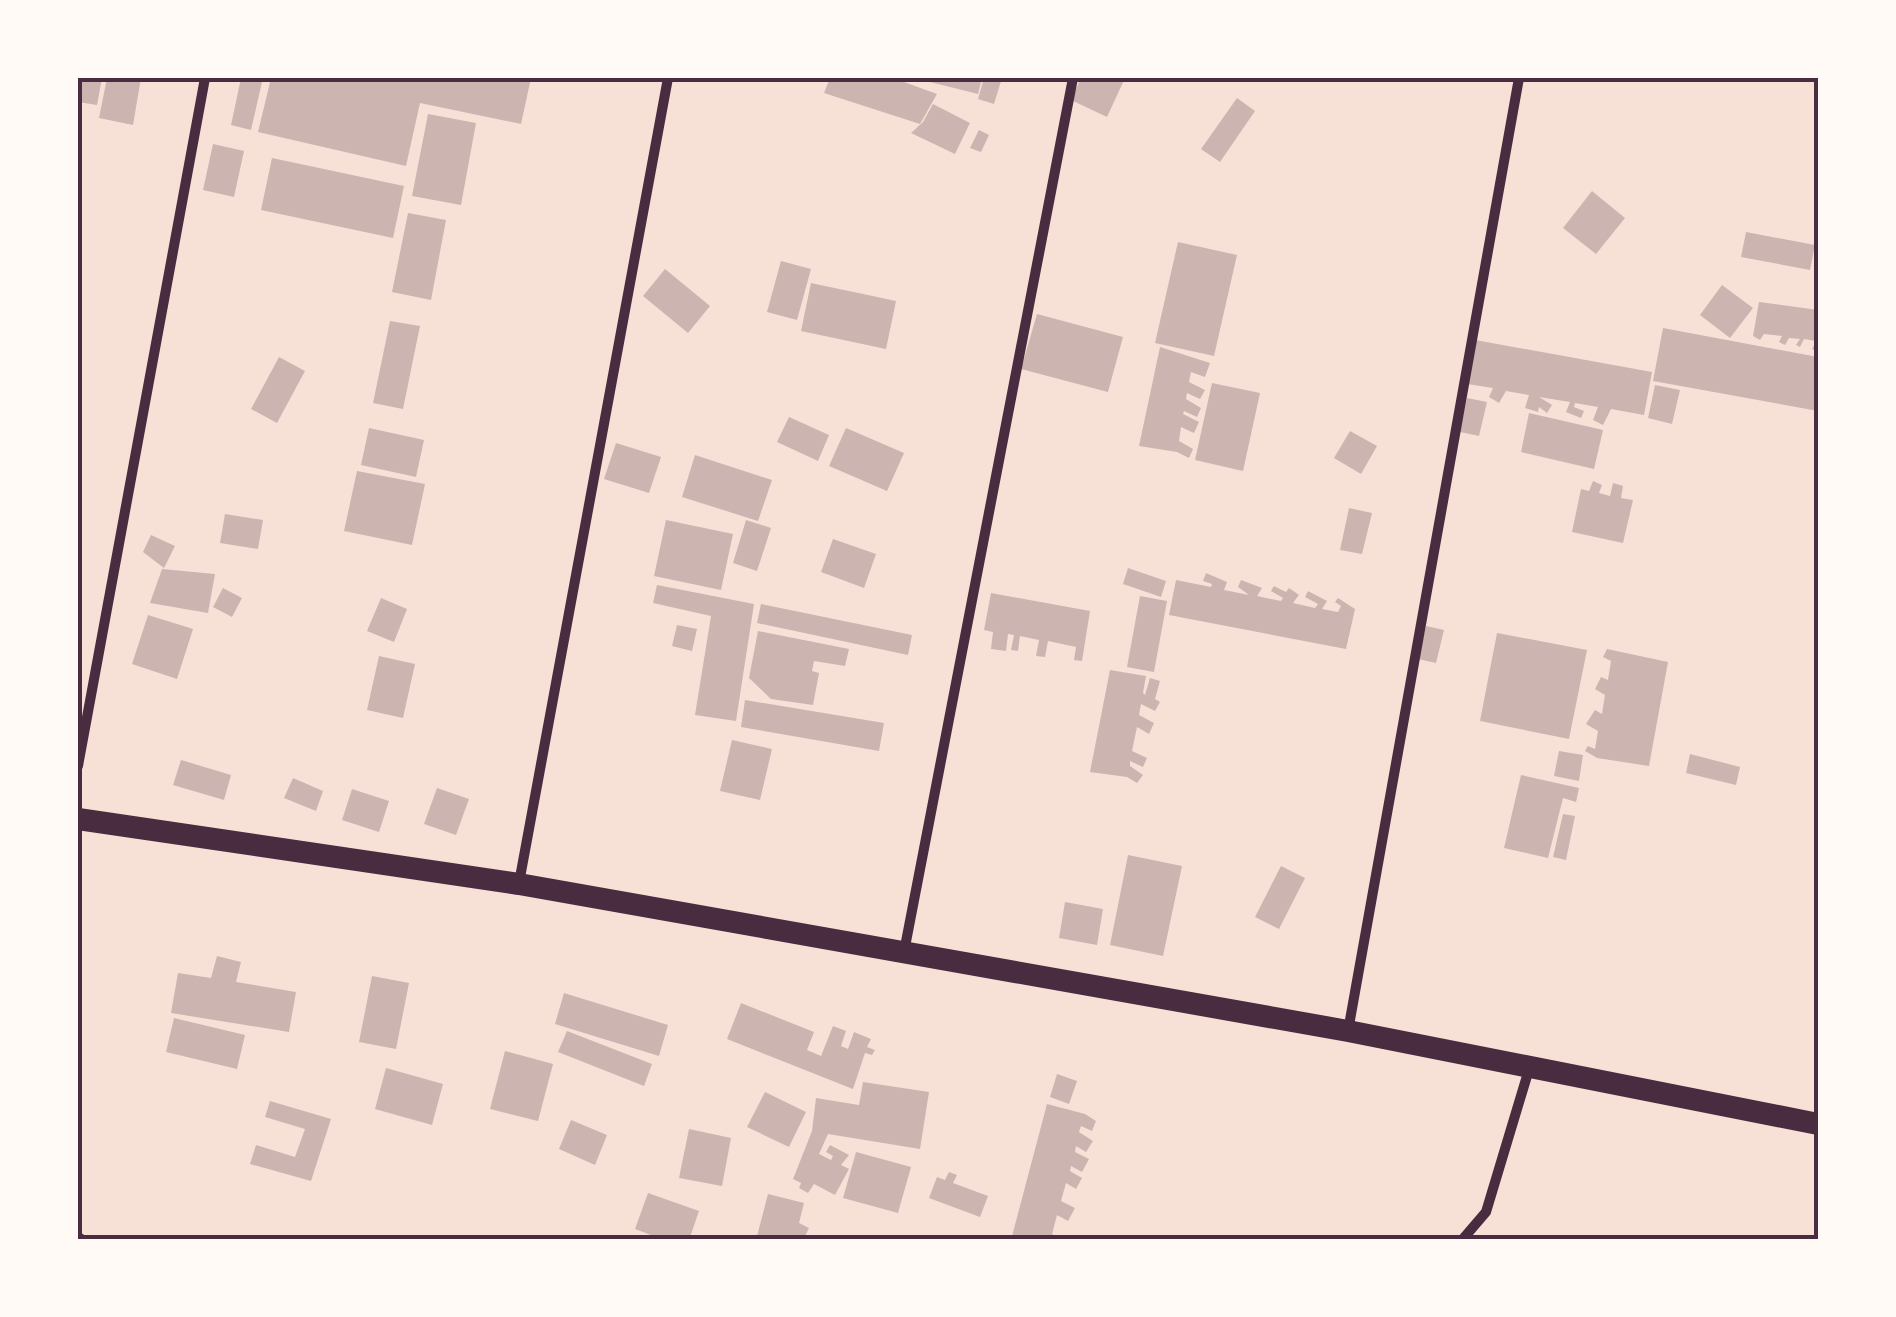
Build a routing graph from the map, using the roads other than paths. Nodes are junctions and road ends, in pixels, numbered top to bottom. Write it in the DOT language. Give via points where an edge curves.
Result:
graph roads {
  1 [pos="205,78"];
  2 [pos="668,78"];
  3 [pos="1073,78"];
  4 [pos="1519,78"];
  5 [pos="78,766"];
  6 [pos="78,819"];
  7 [pos="519,884"];
  8 [pos="904,953"];
  9 [pos="1348,1030"];
  10 [pos="1530,1065"];
  11 [pos="1818,1124"];
  12 [pos="1462,1240"];
  1 -- 5 [label="street"];
  2 -- 7 [label="street"];
  3 -- 8 [label="street"];
  4 -- 9 [label="street"];
  6 -- 7 [label="main road"];
  7 -- 8 [label="main road"];
  8 -- 9 [label="main road"];
  9 -- 10 [label="main road"];
  10 -- 11 [label="main road"];
  10 -- 12 [label="street" via="1486,1212"];
}
